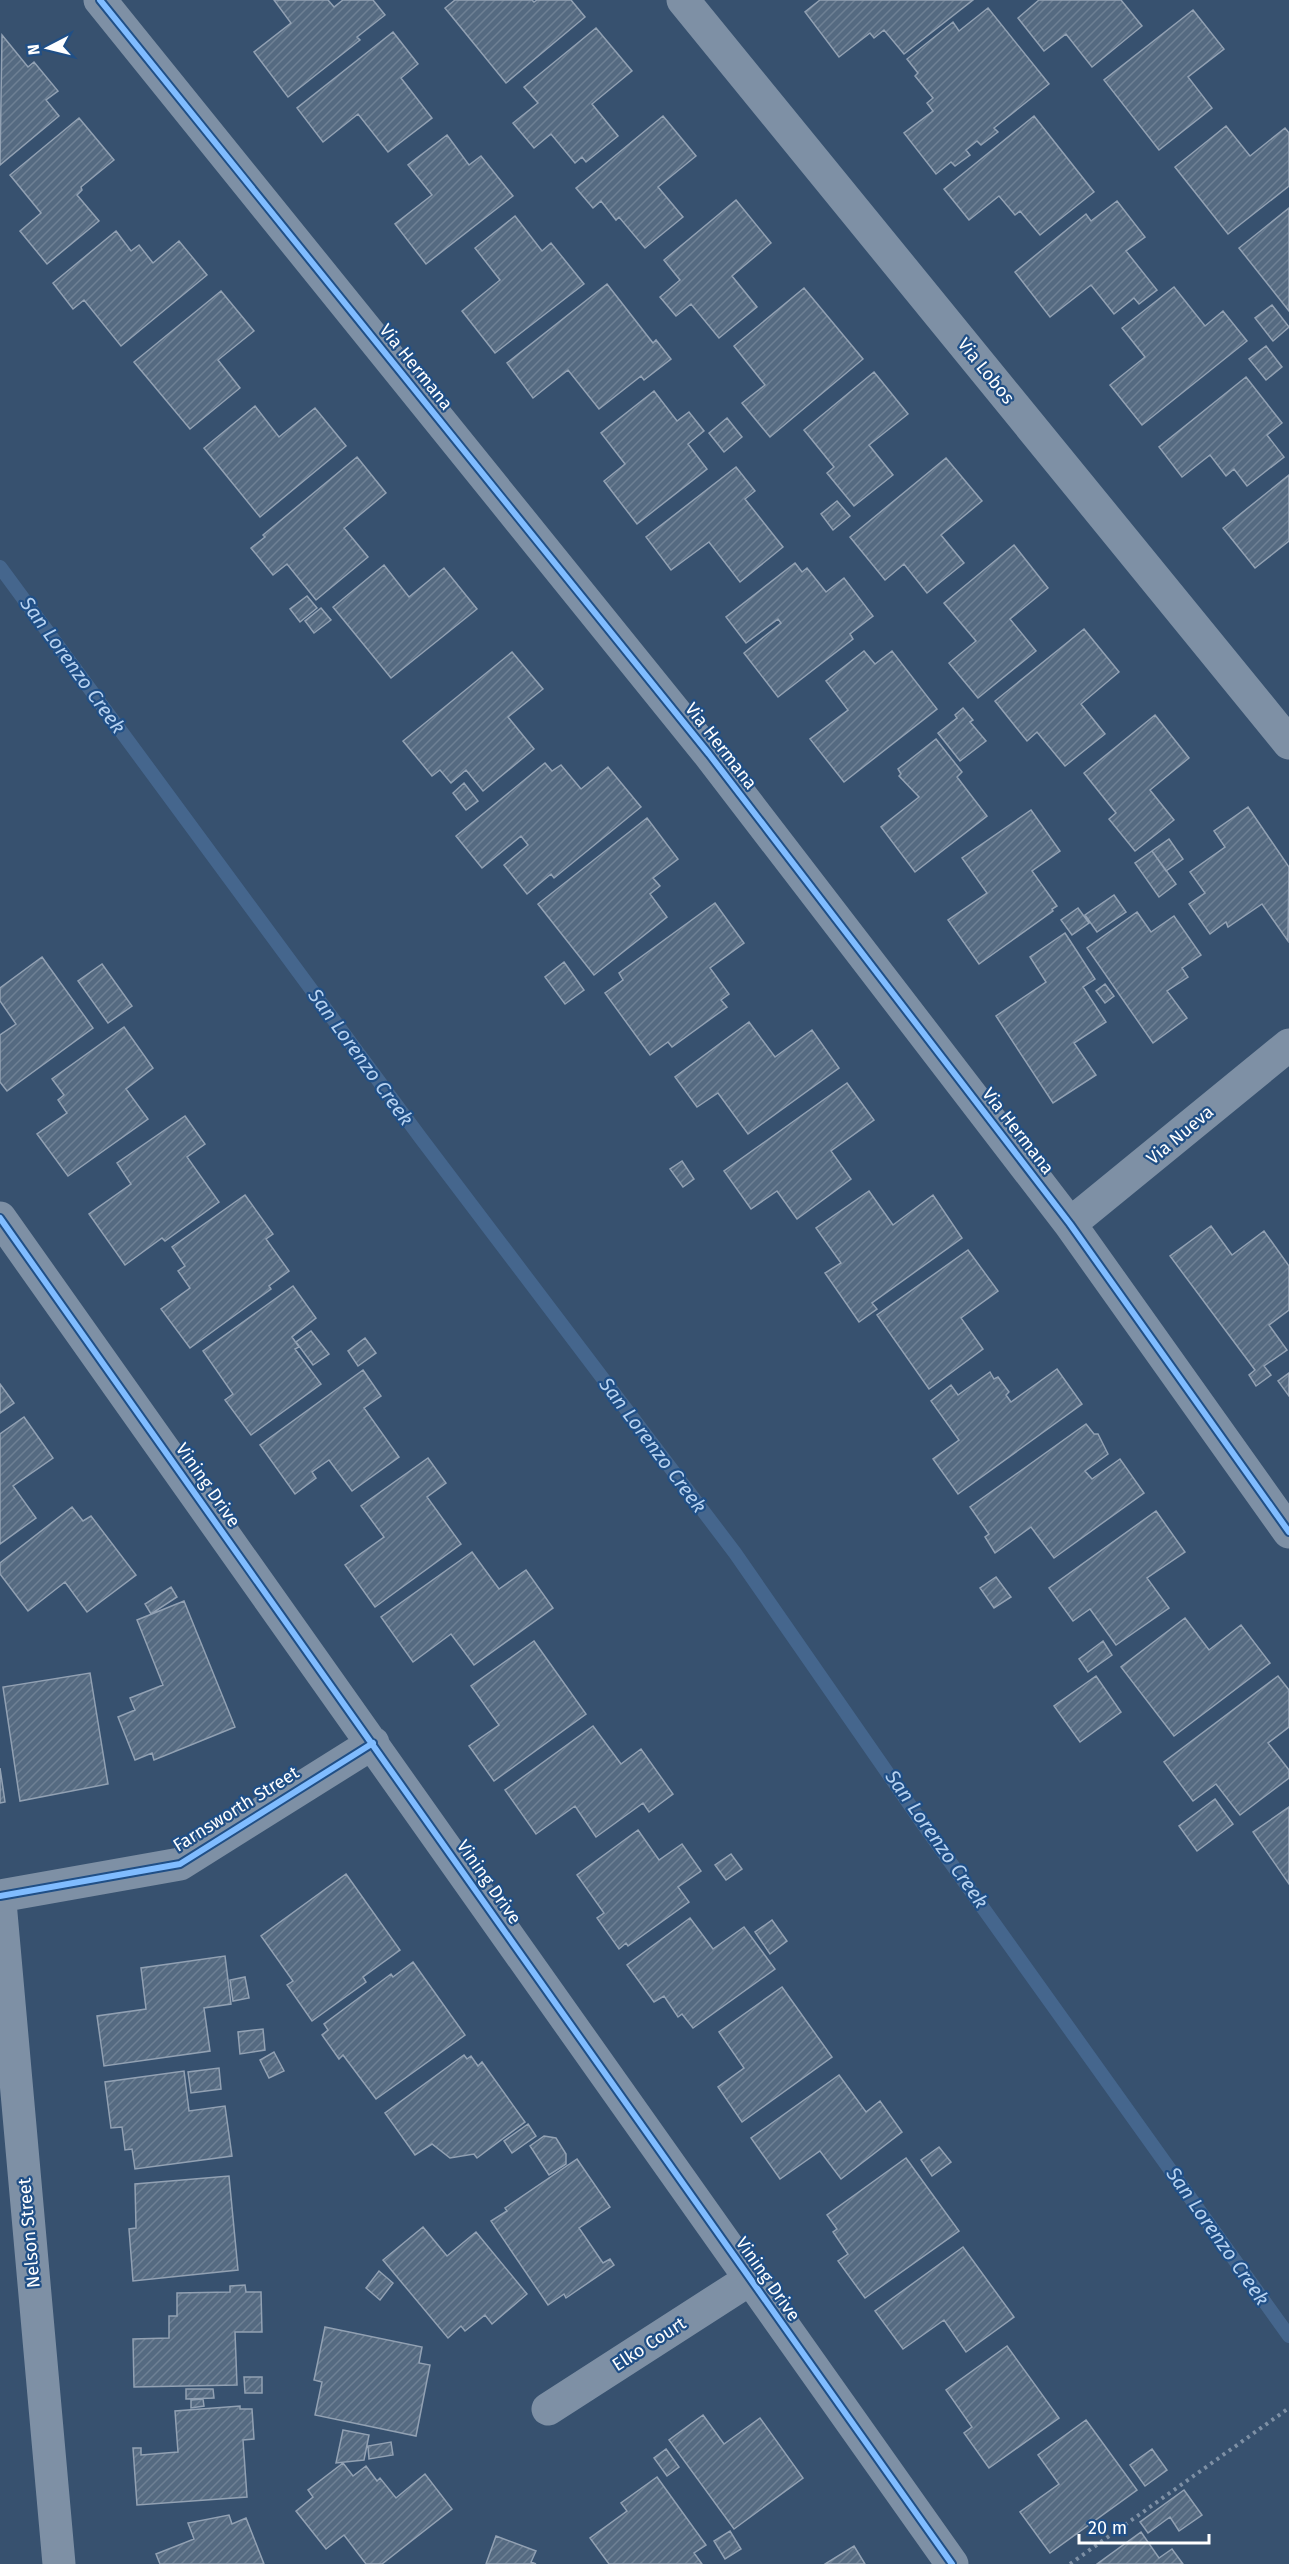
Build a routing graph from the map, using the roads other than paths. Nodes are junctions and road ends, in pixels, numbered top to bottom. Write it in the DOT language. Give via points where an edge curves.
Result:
graph roads {
  1 [pos="100,0"];
  2 [pos="683,0"];
  3 [pos="1289,743"];
  4 [pos="1289,1045"];
  5 [pos="0,1218"];
  6 [pos="1070,1224"];
  7 [pos="1289,1532"];
  8 [pos="373,1743"];
  9 [pos="0,1896"];
  10 [pos="0,1902"];
  11 [pos="750,2279"];
  12 [pos="548,2409"];
  13 [pos="59,2564"];
  14 [pos="952,2564"];
  1 -- 6 [label="street, Via Hermana" via="709,754"];
  2 -- 3 [label="street, Via Lobos"];
  4 -- 6 [label="street, Via Nueva"];
  5 -- 8 [label="street, Vining Drive"];
  6 -- 7 [label="street, Via Hermana"];
  8 -- 9 [label="street, Farnsworth Street" via="180,1864"];
  8 -- 11 [label="street, Vining Drive"];
  10 -- 13 [label="street, Nelson Street"];
  11 -- 12 [label="street, Elko Court"];
  11 -- 14 [label="street, Vining Drive"];
}
